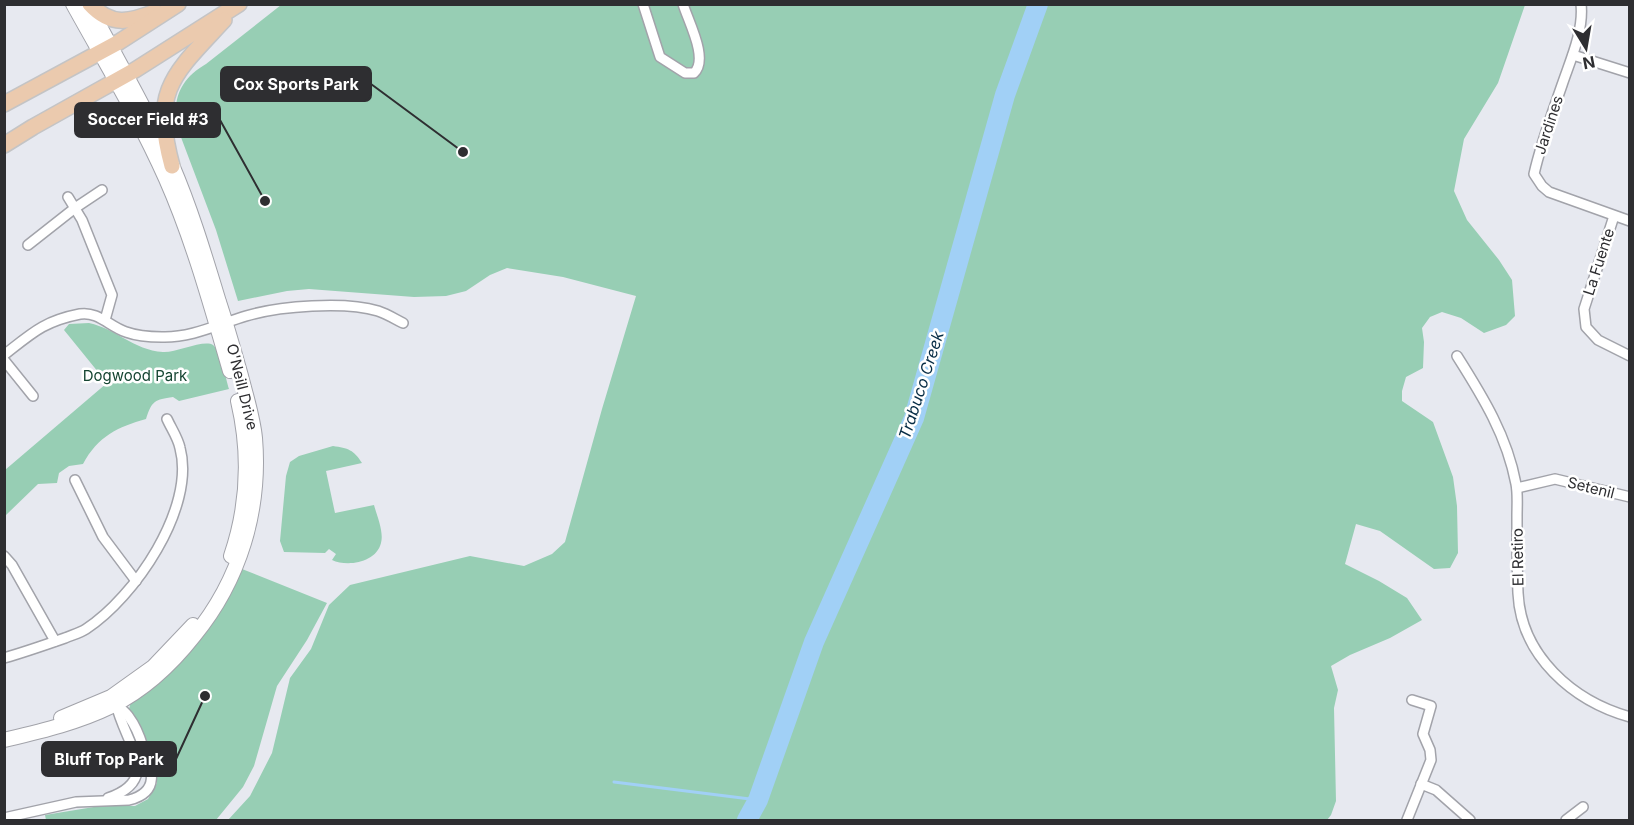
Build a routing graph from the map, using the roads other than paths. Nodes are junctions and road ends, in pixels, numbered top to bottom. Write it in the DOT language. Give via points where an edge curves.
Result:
graph roads {
  1 [pos="73,4"];
  2 [pos="89,4"];
  3 [pos="172,4"];
  4 [pos="178,4"];
  5 [pos="643,4"];
  6 [pos="683,4"];
  7 [pos="1581,4"];
  8 [pos="239,5"];
  9 [pos="105,50"];
  10 [pos="1573,55"];
  11 [pos="1629,73"];
  12 [pos="122,77"];
  13 [pos="4,104"];
  14 [pos="4,145"];
  15 [pos="172,166"];
  16 [pos="102,190"];
  17 [pos="68,197"];
  18 [pos="75,208"];
  19 [pos="1614,216"];
  20 [pos="1629,222"];
  21 [pos="28,245"];
  22 [pos="105,320"];
  23 [pos="403,323"];
  24 [pos="221,324"];
  25 [pos="4,355"];
  26 [pos="1457,356"];
  27 [pos="1629,356"];
  28 [pos="4,360"];
  29 [pos="33,396"];
  30 [pos="167,419"];
  31 [pos="75,480"];
  32 [pos="1517,488"];
  33 [pos="1629,497"];
  34 [pos="4,556"];
  35 [pos="136,580"];
  36 [pos="55,641"];
  37 [pos="4,658"];
  38 [pos="1412,700"];
  39 [pos="113,701"];
  40 [pos="1629,717"];
  41 [pos="4,734"];
  42 [pos="4,740"];
  43 [pos="1422,784"];
  44 [pos="100,800"];
  45 [pos="1582,807"];
  46 [pos="4,818"];
  47 [pos="1407,820"];
  48 [pos="1470,820"];
  49 [pos="1566,820"];
  1 -- 9 [label="main road, O'Neill Drive"];
  2 -- 3 [label="main road" via="106,18 117,21 141,18"];
  2 -- 9 [label="main road, O'Neill Drive"];
  4 -- 9 [label="main road"];
  5 -- 6 [label="street" via="660,57 685,73 694,73 698,68 698,47"];
  7 -- 10 [label="street, Jardines"];
  8 -- 12 [label="main road"];
  8 -- 15 [label="main road" via="189,57 172,81 163,120"];
  9 -- 12 [label="main road, O'Neill Drive"];
  9 -- 13 [label="main road"];
  10 -- 11 [label="street"];
  10 -- 19 [label="street, Jardines" via="1534,174 1550,192"];
  12 -- 14 [label="main road"];
  12 -- 15 [label="main road, O'Neill Drive"];
  12 -- 24 [label="main road, O'Neill Drive"];
  15 -- 24 [label="main road, O'Neill Drive" via="189,208"];
  16 -- 18 [label="street"];
  17 -- 18 [label="street"];
  18 -- 21 [label="street"];
  18 -- 22 [label="street" via="112,296"];
  19 -- 20 [label="street, Jardines"];
  19 -- 27 [label="street, La Fuente" via="1584,309 1586,327 1598,340"];
  22 -- 24 [label="street" via="123,332 164,338"];
  22 -- 25 [label="street" via="84,314 55,319"];
  23 -- 24 [label="street" via="372,310 316,306 249,315"];
  24 -- 39 [label="main road, O'Neill Drive" via="246,446 244,496 236,542 222,583 190,628"];
  26 -- 32 [label="street, El Retiro" via="1502,433"];
  28 -- 29 [label="street"];
  30 -- 35 [label="street" via="181,448 182,482 169,527 152,560"];
  31 -- 35 [label="street" via="103,537"];
  32 -- 33 [label="street, Setenil" via="1555,479"];
  32 -- 40 [label="street, El Retiro" via="1518,596 1528,636 1543,662 1568,687 1586,700"];
  34 -- 36 [label="street"];
  35 -- 36 [label="street" via="123,598 85,630"];
  36 -- 37 [label="street"];
  38 -- 43 [label="street" via="1431,709 1423,735 1431,760"];
  39 -- 41 [label="main road, O'Neill Drive"];
  39 -- 42 [label="main road, O'Neill Drive" via="69,724"];
  39 -- 44 [label="street" via="138,774 123,792"];
  39 -- 44 [label="street" via="129,716 152,768 152,778 150,785 135,798"];
  43 -- 47 [label="street"];
  43 -- 48 [label="street" via="1436,790"];
  44 -- 46 [label="street"];
  45 -- 49 [label="street"];
}
